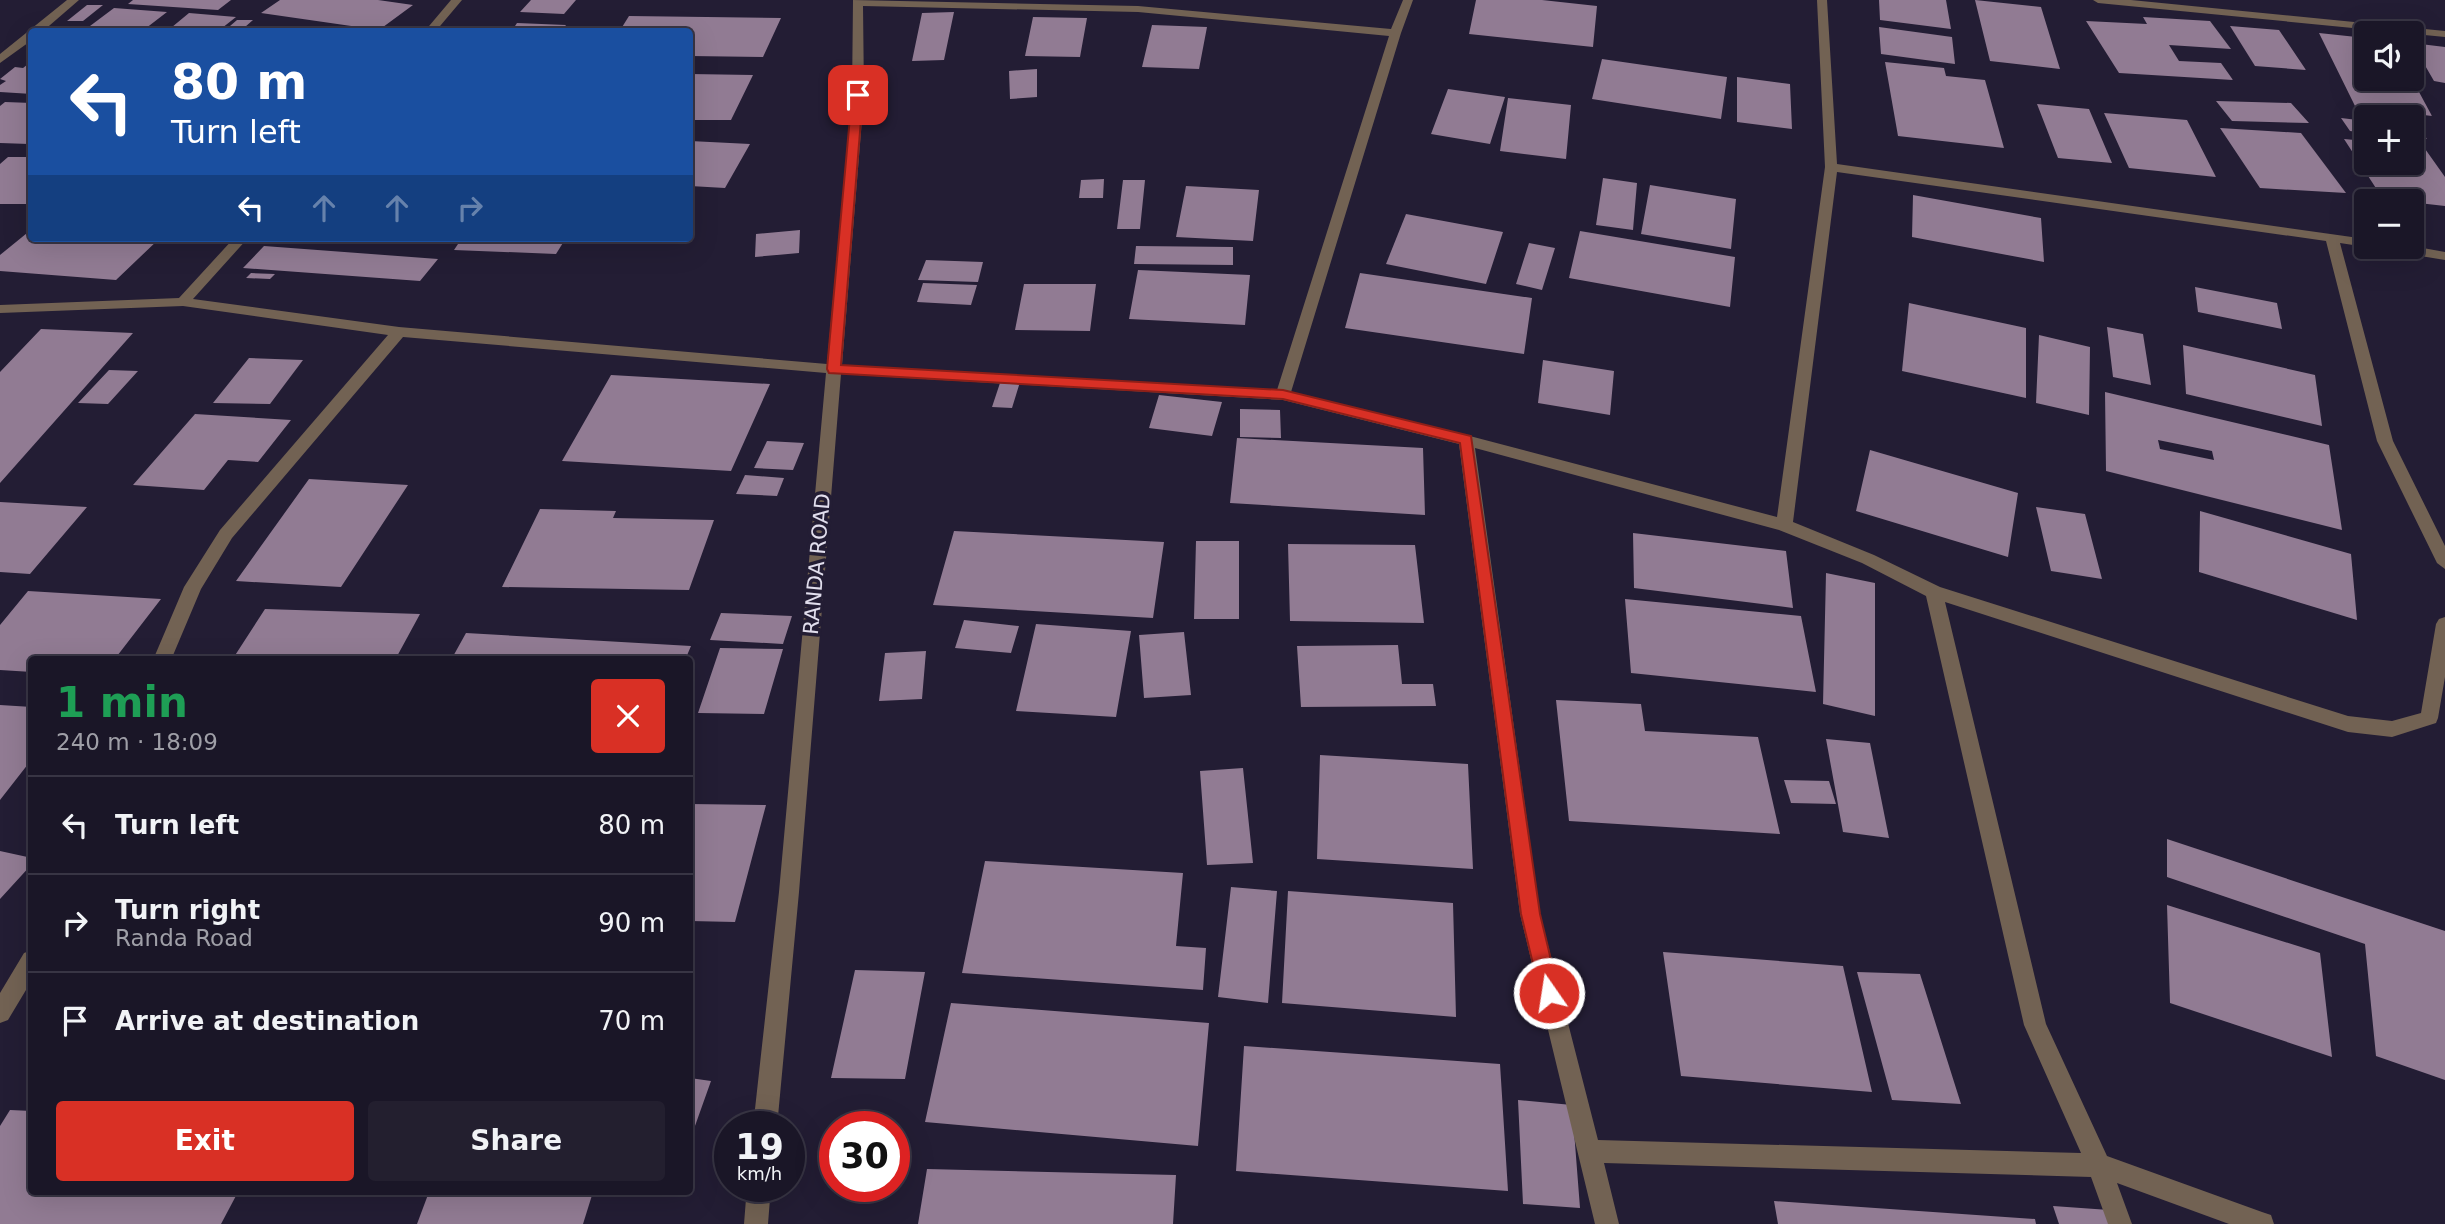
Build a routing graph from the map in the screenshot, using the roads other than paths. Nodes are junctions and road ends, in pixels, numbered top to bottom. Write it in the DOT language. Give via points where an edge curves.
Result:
graph roads {
  1 [pos="74,0"];
  2 [pos="457,0"];
  3 [pos="1408,0"];
  4 [pos="1822,0"];
  5 [pos="2098,0"];
  6 [pos="2232,0"];
  7 [pos="858,1"];
  8 [pos="2237,13"];
  9 [pos="39,28"];
  10 [pos="432,28"];
  11 [pos="1395,33"];
  12 [pos="2445,34"];
  13 [pos="28,37"];
  14 [pos="0,60"];
  15 [pos="1832,167"];
  16 [pos="2332,237"];
  17 [pos="2354,241"];
  18 [pos="237,242"];
  19 [pos="2424,253"];
  20 [pos="2445,256"];
  21 [pos="183,302"];
  22 [pos="0,309"];
  23 [pos="399,331"];
  24 [pos="834,369"];
  25 [pos="1283,394"];
  26 [pos="1466,440"];
  27 [pos="1784,525"];
  28 [pos="2445,563"];
  29 [pos="1934,592"];
  30 [pos="2445,624"];
  31 [pos="164,656"];
  32 [pos="28,967"];
  33 [pos="0,1013"];
  34 [pos="767,1111"];
  35 [pos="1588,1151"];
  36 [pos="2099,1165"];
  37 [pos="758,1202"];
  38 [pos="756,1224"];
  39 [pos="1607,1224"];
  40 [pos="2120,1224"];
  41 [pos="2262,1224"];
  1 -- 9 [label="street"];
  2 -- 10 [label="street"];
  3 -- 11 [label="street"];
  4 -- 15 [label="street"];
  5 -- 8 [label="street"];
  6 -- 8 [label="street"];
  7 -- 11 [label="street" via="1138,9"];
  7 -- 24 [label="street, RANDA ROAD" via="858,95"];
  8 -- 12 [label="street"];
  11 -- 25 [label="street"];
  13 -- 14 [label="street"];
  15 -- 16 [label="street"];
  15 -- 27 [label="street"];
  16 -- 17 [label="street"];
  16 -- 28 [label="street" via="2385,441"];
  18 -- 21 [label="street"];
  19 -- 20 [label="street"];
  21 -- 22 [label="street"];
  21 -- 23 [label="street"];
  23 -- 24 [label="street"];
  23 -- 31 [label="street" via="226,534 193,587"];
  24 -- 25 [label="street"];
  24 -- 34 [label="street, RANDA ROAD"];
  25 -- 26 [label="street"];
  26 -- 27 [label="street"];
  26 -- 35 [label="street" via="1530,914"];
  27 -- 29 [label="street"];
  29 -- 30 [label="street" via="2348,724 2392,729 2429,718"];
  29 -- 36 [label="street" via="2035,1025"];
  32 -- 33 [label="street"];
  35 -- 36 [label="street"];
  35 -- 39 [label="street"];
  36 -- 40 [label="street"];
  36 -- 41 [label="street"];
  37 -- 38 [label="street"];
}
